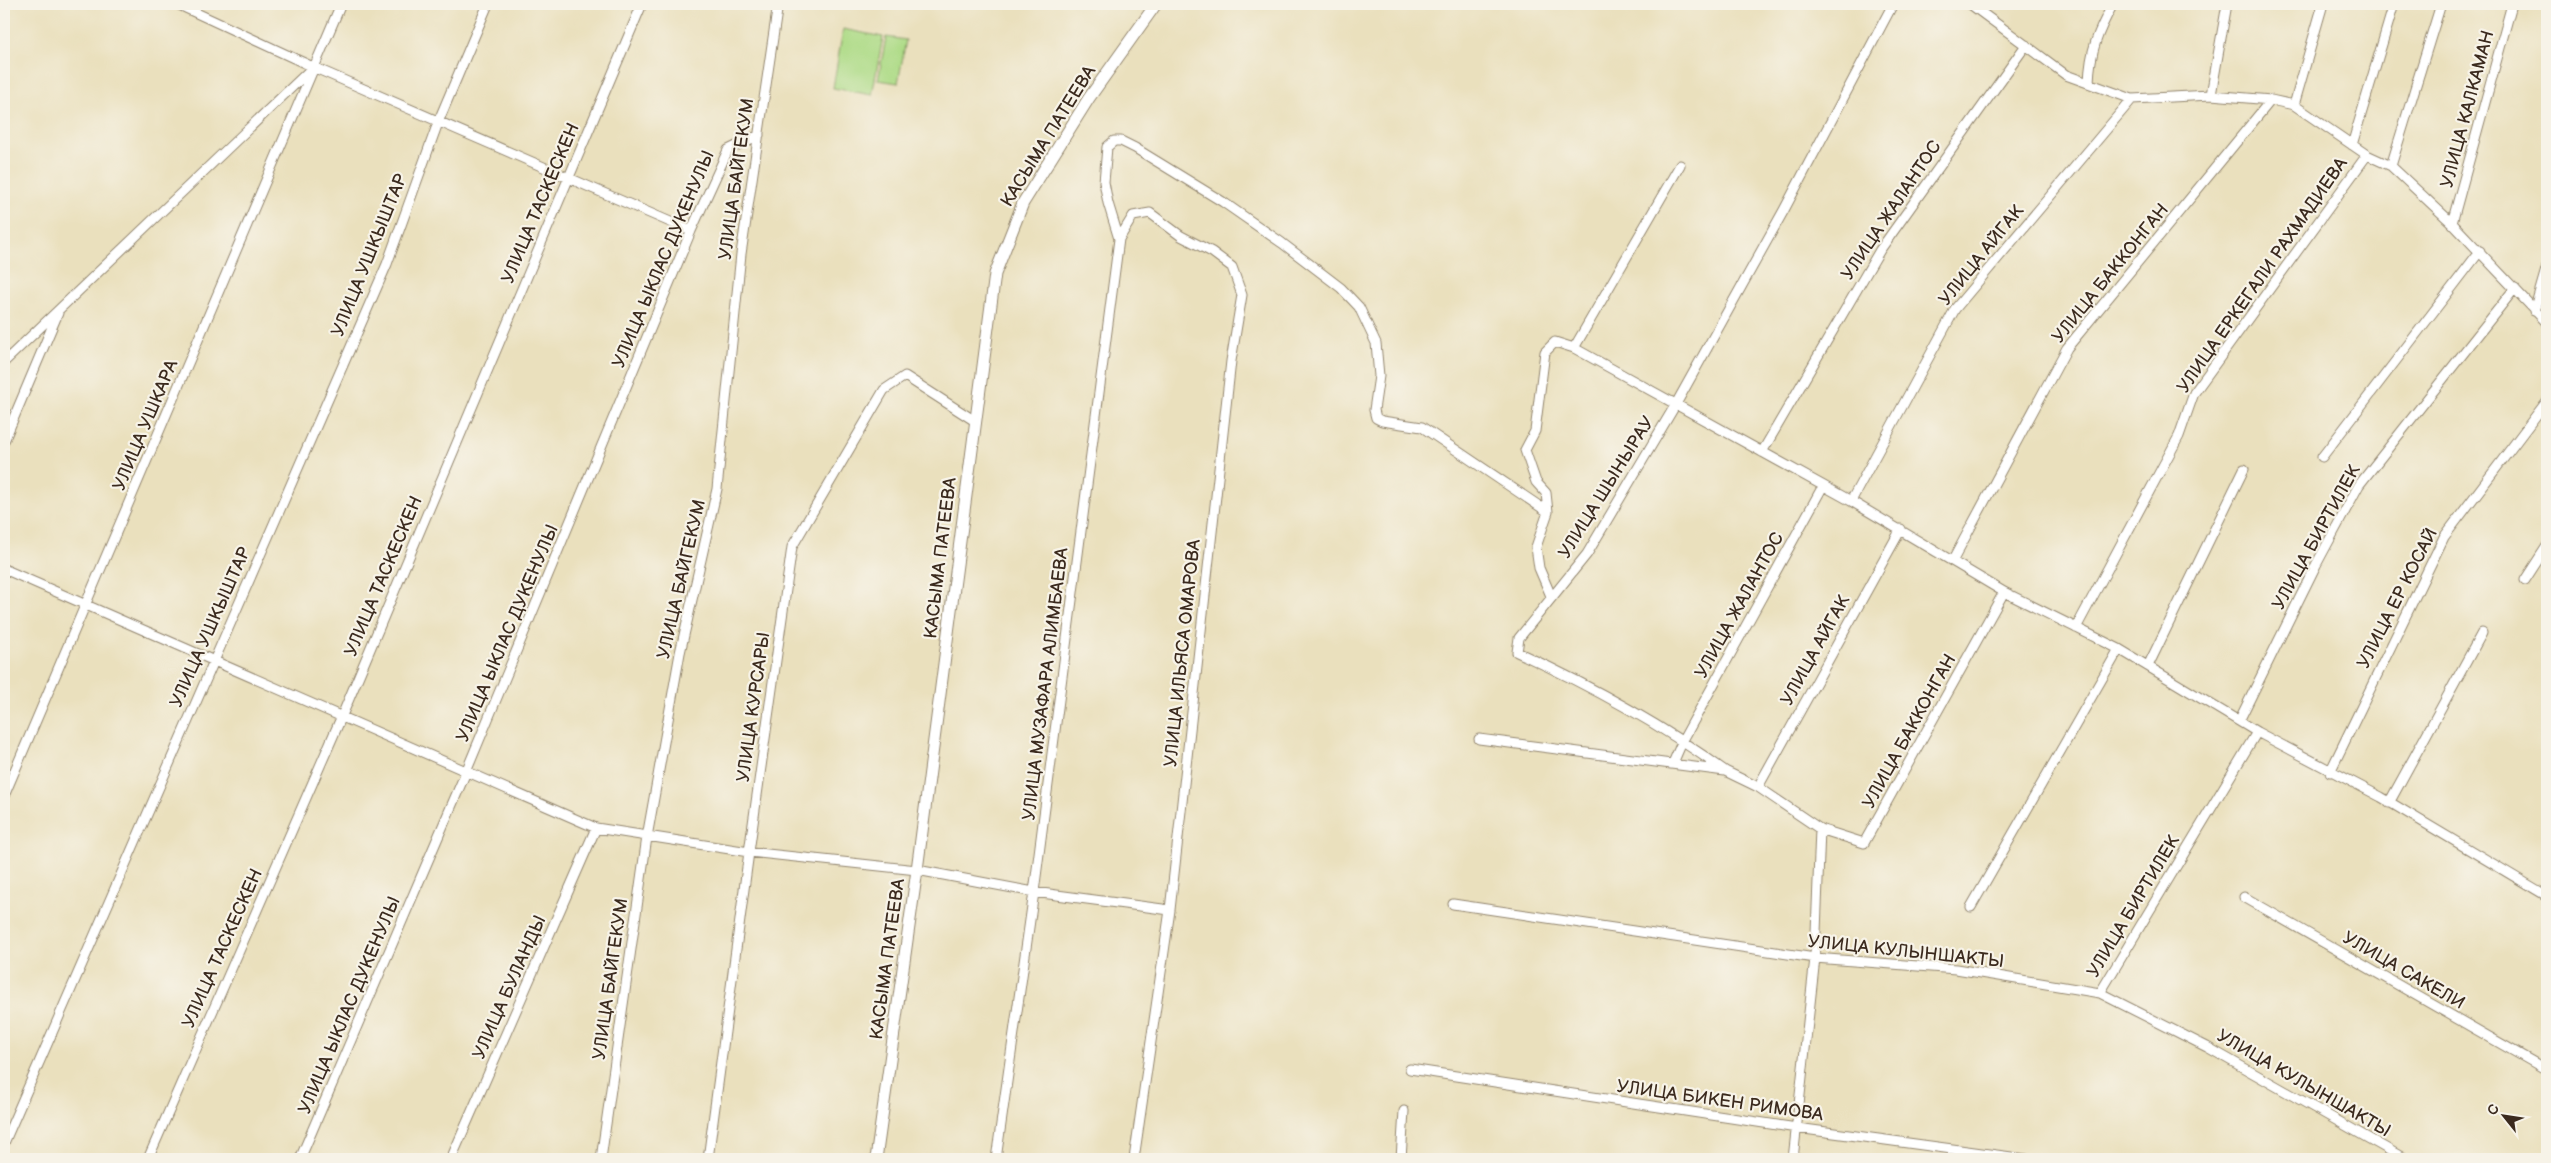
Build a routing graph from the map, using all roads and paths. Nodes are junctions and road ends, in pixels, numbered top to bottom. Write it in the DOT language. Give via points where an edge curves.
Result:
graph roads {
  1 [pos="177,4"];
  2 [pos="341,4"];
  3 [pos="488,4"];
  4 [pos="642,4"];
  5 [pos="778,4"];
  6 [pos="1156,4"];
  7 [pos="1892,4"];
  8 [pos="1970,4"];
  9 [pos="2113,4"];
  10 [pos="2227,4"];
  11 [pos="2323,4"];
  12 [pos="2394,4"];
  13 [pos="2441,4"];
  14 [pos="2512,4"];
  15 [pos="187,6"];
  16 [pos="2026,45"];
  17 [pos="314,67"];
  18 [pos="2089,83"];
  19 [pos="2211,95"];
  20 [pos="2132,99"];
  21 [pos="2271,100"];
  22 [pos="2294,105"];
  23 [pos="439,120"];
  24 [pos="759,134"];
  25 [pos="2352,145"];
  26 [pos="2367,154"];
  27 [pos="1680,165"];
  28 [pos="2391,166"];
  29 [pos="568,177"];
  30 [pos="1134,216"];
  31 [pos="2452,223"];
  32 [pos="692,231"];
  33 [pos="1119,239"];
  34 [pos="2480,251"];
  35 [pos="2547,266"];
  36 [pos="2515,288"];
  37 [pos="60,308"];
  38 [pos="2534,311"];
  39 [pos="2547,324"];
  40 [pos="1574,348"];
  41 [pos="4,362"];
  42 [pos="2547,401"];
  43 [pos="1676,404"];
  44 [pos="975,421"];
  45 [pos="4,441"];
  46 [pos="1762,452"];
  47 [pos="2322,457"];
  48 [pos="2244,468"];
  49 [pos="1823,486"];
  50 [pos="1851,500"];
  51 [pos="1548,512"];
  52 [pos="1901,529"];
  53 [pos="2547,546"];
  54 [pos="1953,560"];
  55 [pos="4,569"];
  56 [pos="2525,580"];
  57 [pos="2004,592"];
  58 [pos="1551,596"];
  59 [pos="85,606"];
  60 [pos="2076,628"];
  61 [pos="2482,633"];
  62 [pos="2119,649"];
  63 [pos="212,661"];
  64 [pos="2148,666"];
  65 [pos="340,718"];
  66 [pos="2239,721"];
  67 [pos="2257,732"];
  68 [pos="1479,739"];
  69 [pos="1683,740"];
  70 [pos="1673,763"];
  71 [pos="1725,771"];
  72 [pos="466,772"];
  73 [pos="2330,772"];
  74 [pos="1758,787"];
  75 [pos="4,796"];
  76 [pos="2390,803"];
  77 [pos="596,828"];
  78 [pos="1820,829"];
  79 [pos="647,837"];
  80 [pos="748,852"];
  81 [pos="917,870"];
  82 [pos="1034,892"];
  83 [pos="2547,896"];
  84 [pos="2244,897"];
  85 [pos="1453,904"];
  86 [pos="1971,907"];
  87 [pos="1170,910"];
  88 [pos="1815,958"];
  89 [pos="2100,993"];
  90 [pos="1410,1069"];
  91 [pos="2547,1070"];
  92 [pos="1404,1111"];
  93 [pos="1797,1128"];
  94 [pos="4,1144"];
  95 [pos="148,1159"];
  96 [pos="300,1159"];
  97 [pos="451,1159"];
  98 [pos="601,1159"];
  99 [pos="708,1159"];
  100 [pos="876,1159"];
  101 [pos="996,1159"];
  102 [pos="1134,1159"];
  103 [pos="1400,1159"];
  104 [pos="1793,1159"];
  105 [pos="2026,1159"];
  106 [pos="2405,1159"];
  1 -- 15 [label="street"];
  2 -- 17 [label="street, УЛИЦА УШКАРА"];
  3 -- 23 [label="street, УЛИЦА УШКЫШТАР"];
  4 -- 29 [label="street, УЛИЦА ТАСКЕСКЕН"];
  5 -- 24 [label="street, УЛИЦА БАЙГЕКУМ"];
  6 -- 44 [label="main road, КАСЫМА ПАТЕЕВА" via="1089,98 1023,203 996,274"];
  7 -- 43 [label="street" via="1784,210"];
  8 -- 16 [label="street"];
  9 -- 18 [label="street" via="2090,59"];
  10 -- 19 [label="street"];
  11 -- 22 [label="street"];
  12 -- 25 [label="street, УЛИЦА ЕРКЕГАЛИ РАХМАДИЕВА"];
  13 -- 28 [label="street"];
  14 -- 31 [label="street, УЛИЦА КАЛКАМАН"];
  15 -- 17 [label="street"];
  16 -- 18 [label="street" via="2066,75"];
  16 -- 46 [label="street, УЛИЦА ЖАЛАНТОС" via="1880,250"];
  17 -- 23 [label="street"];
  17 -- 37 [label="street"];
  17 -- 59 [label="street, УЛИЦА УШКАРА"];
  18 -- 20 [label="street"];
  19 -- 20 [label="street"];
  19 -- 21 [label="street"];
  20 -- 50 [label="street, УЛИЦА АЙГАК" via="1956,309"];
  21 -- 22 [label="street"];
  21 -- 54 [label="street, УЛИЦА БАККОНГАН" via="2067,348"];
  22 -- 25 [label="street"];
  23 -- 29 [label="street"];
  23 -- 63 [label="street, УЛИЦА УШКЫШТАР" via="387,264"];
  24 -- 32 [label="street, УЛИЦА ЫКЛАС ДУКЕНУЛЫ" via="728,150"];
  24 -- 79 [label="street, УЛИЦА БАЙГЕКУМ" via="741,254 717,490 680,653"];
  25 -- 26 [label="street"];
  26 -- 28 [label="street"];
  26 -- 60 [label="street, УЛИЦА ЕРКЕГАЛИ РАХМАДИЕВА" via="2194,393 2179,436"];
  27 -- 40 [label="street"];
  28 -- 31 [label="street"];
  29 -- 32 [label="street"];
  29 -- 65 [label="street, УЛИЦА ТАСКЕСКЕН"];
  30 -- 33 [label="street, УЛИЦА МУЗАФАРА АЛИМБАЕВА"];
  30 -- 87 [label="street, УЛИЦА ИЛЬЯСА ОМАРОВА" via="1150,213 1181,236 1212,252 1232,267 1242,295 1231,360"];
  31 -- 34 [label="street"];
  32 -- 72 [label="street, УЛИЦА ЫКЛАС ДУКЕНУЛЫ"];
  33 -- 51 [label="street" via="1104,182 1107,147 1114,141 1134,148 1223,202 1341,288 1359,307 1376,343 1379,376 1374,410 1376,418 1422,427"];
  33 -- 82 [label="street, УЛИЦА МУЗАФАРА АЛИМБАЕВА"];
  34 -- 36 [label="street"];
  34 -- 47 [label="street"];
  35 -- 38 [label="street"];
  36 -- 38 [label="street"];
  36 -- 66 [label="street, УЛИЦА БИРТИЛЕК" via="2360,485 2316,565"];
  37 -- 41 [label="street"];
  37 -- 45 [label="street"];
  38 -- 39 [label="street"];
  40 -- 43 [label="street"];
  40 -- 51 [label="street" via="1555,342 1545,352 1535,431 1526,450 1536,482 1546,493"];
  42 -- 73 [label="street, УЛИЦА ЕР КОСАЙ" via="2444,537"];
  43 -- 46 [label="street"];
  43 -- 58 [label="street, УЛИЦА ШЫНЫРАУ" via="1587,554"];
  44 -- 80 [label="street, УЛИЦА КУРСАРЫ" via="905,376 884,390 792,547"];
  44 -- 81 [label="main road, КАСЫМА ПАТЕЕВА"];
  46 -- 49 [label="street"];
  48 -- 64 [label="street"];
  49 -- 50 [label="street"];
  49 -- 69 [label="street, УЛИЦА ЖАЛАНТОС"];
  50 -- 52 [label="street"];
  51 -- 58 [label="street" via="1536,547 1539,568"];
  52 -- 54 [label="street"];
  52 -- 74 [label="street, УЛИЦА АЙГАК"];
  53 -- 56 [label="street"];
  54 -- 57 [label="street"];
  55 -- 59 [label="street"];
  57 -- 60 [label="street"];
  57 -- 78 [label="street, УЛИЦА БАККОНГАН" via="1864,844"];
  58 -- 69 [label="street, УЛИЦА ШЫНЫРАУ" via="1519,638 1517,652"];
  59 -- 63 [label="street"];
  59 -- 75 [label="street, УЛИЦА УШКАРА"];
  60 -- 62 [label="street"];
  61 -- 76 [label="street"];
  62 -- 64 [label="street"];
  62 -- 86 [label="street"];
  63 -- 65 [label="street"];
  63 -- 94 [label="street, УЛИЦА УШКЫШТАР"];
  64 -- 66 [label="street"];
  65 -- 72 [label="street"];
  65 -- 95 [label="street, УЛИЦА ТАСКЕСКЕН"];
  66 -- 67 [label="street"];
  67 -- 73 [label="street"];
  67 -- 89 [label="street, УЛИЦА БИРТИЛЕК"];
  68 -- 70 [label="street"];
  69 -- 70 [label="street, УЛИЦА ЖАЛАНТОС"];
  69 -- 71 [label="street"];
  70 -- 71 [label="street"];
  71 -- 74 [label="street"];
  72 -- 77 [label="street"];
  72 -- 96 [label="street, УЛИЦА ЫКЛАС ДУКЕНУЛЫ"];
  73 -- 76 [label="street"];
  74 -- 78 [label="street"];
  76 -- 83 [label="street"];
  77 -- 79 [label="street"];
  77 -- 97 [label="street, УЛИЦА БУЛАНДЫ"];
  78 -- 88 [label="street"];
  79 -- 80 [label="street"];
  79 -- 98 [label="street, УЛИЦА БАЙГЕКУМ"];
  80 -- 81 [label="street"];
  80 -- 99 [label="street, УЛИЦА КУРСАРЫ"];
  81 -- 82 [label="street"];
  81 -- 100 [label="main road, КАСЫМА ПАТЕЕВА"];
  82 -- 87 [label="street"];
  82 -- 101 [label="street, УЛИЦА МУЗАФАРА АЛИМБАЕВА"];
  84 -- 91 [label="street, УЛИЦА САКЕЛИ"];
  85 -- 88 [label="street, УЛИЦА КУЛЫНШАКТЫ"];
  87 -- 102 [label="street, УЛИЦА ИЛЬЯСА ОМАРОВА"];
  88 -- 89 [label="street, УЛИЦА КУЛЫНШАКТЫ" via="1956,969"];
  88 -- 93 [label="street"];
  89 -- 106 [label="street, УЛИЦА КУЛЫНШАКТЫ" via="2207,1047"];
  90 -- 93 [label="street, УЛИЦА БИКЕН РИМОВА"];
  92 -- 103 [label="street"];
  93 -- 104 [label="street"];
  93 -- 105 [label="street, УЛИЦА БИКЕН РИМОВА"];
}
